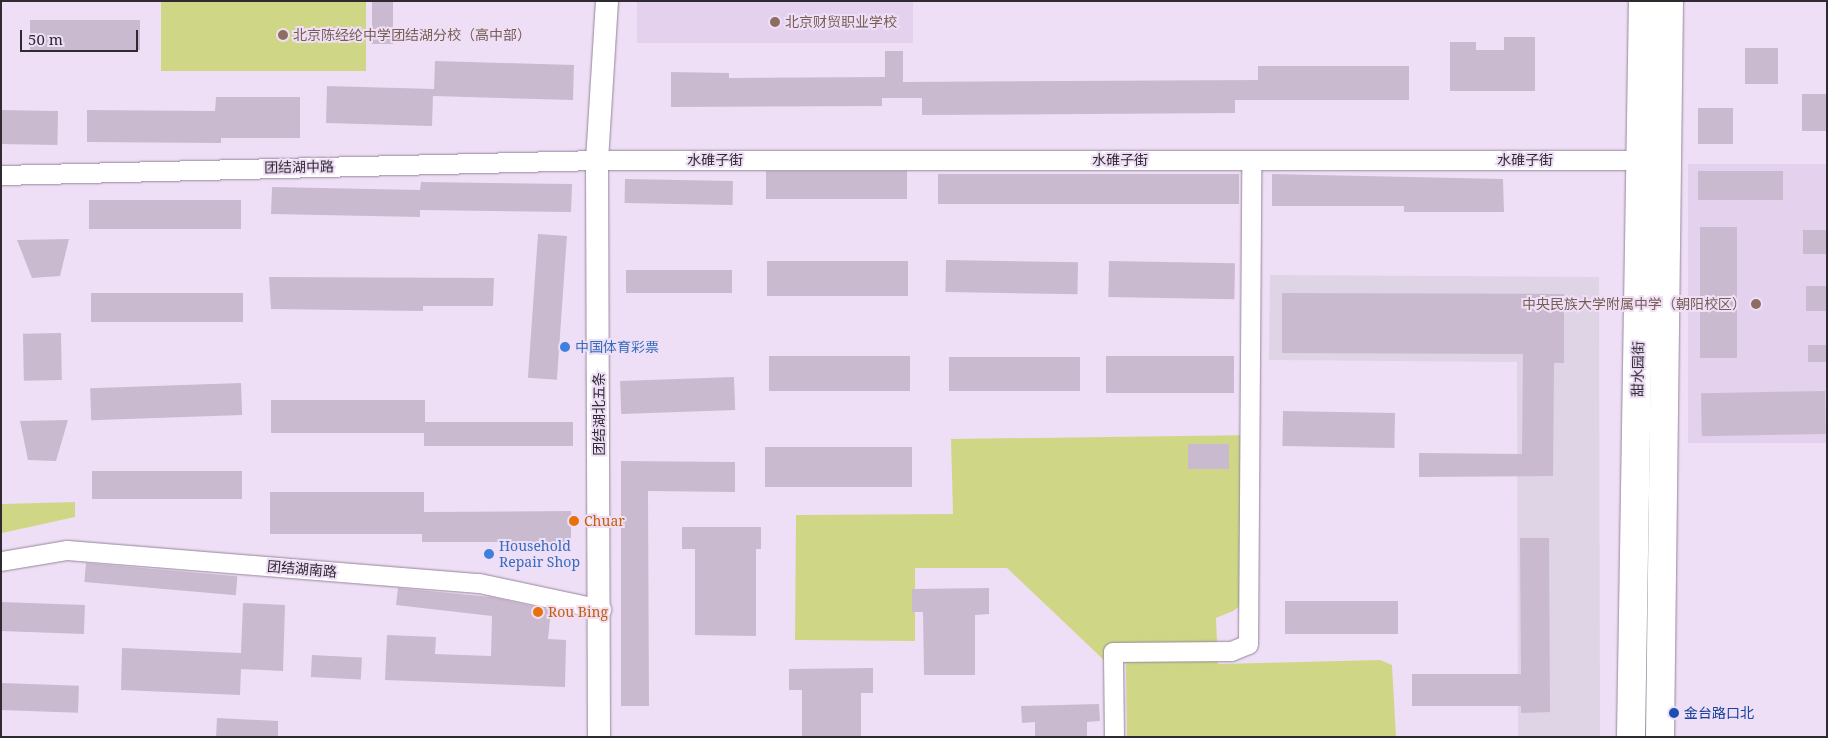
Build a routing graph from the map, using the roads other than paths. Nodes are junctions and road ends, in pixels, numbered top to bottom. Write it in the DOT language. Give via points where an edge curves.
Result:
graph roads {
  1 [pos="607,1"];
  2 [pos="1643,1"];
  3 [pos="1669,1"];
  4 [pos="597,160"];
  5 [pos="1251,160"];
  6 [pos="1642,160"];
  7 [pos="1,175"];
  8 [pos="1,561"];
  9 [pos="601,609"];
  10 [pos="599,737"];
  11 [pos="1114,737"];
  12 [pos="1631,737"];
  13 [pos="1660,737"];
  1 -- 4 [label="street, 团结湖北五条"];
  2 -- 6 [label="main road, 甜水园街"];
  3 -- 13 [label="main road, 甜水园街"];
  4 -- 5 [label="street, 水碓子街"];
  4 -- 7 [label="street, 团结湖中路"];
  4 -- 9 [label="street, 团结湖北五条"];
  5 -- 6 [label="street, 水碓子街"];
  5 -- 11 [label="street" via="1248,644 1231,650 1113,652"];
  6 -- 12 [label="main road, 甜水园街"];
  8 -- 9 [label="street, 团结湖南路" via="67,550 479,583"];
  9 -- 10 [label="street, 团结湖北五条"];
}
